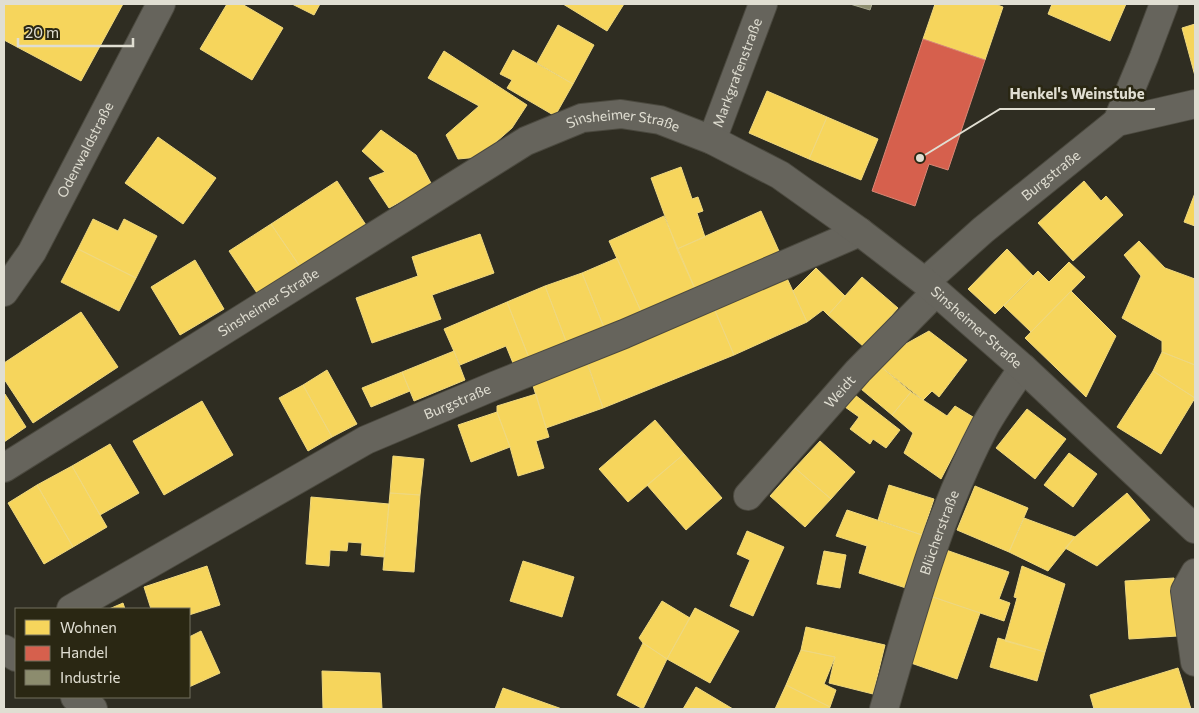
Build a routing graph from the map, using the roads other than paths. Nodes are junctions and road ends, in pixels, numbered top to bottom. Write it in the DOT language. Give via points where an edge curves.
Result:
graph roads {
  1 [pos="161,4"];
  2 [pos="764,4"];
  3 [pos="1164,4"];
  4 [pos="1195,104"];
  5 [pos="1117,122"];
  6 [pos="712,140"];
  7 [pos="860,232"];
  8 [pos="930,287"];
  9 [pos="4,292"];
  10 [pos="1022,368"];
  11 [pos="4,468"];
  12 [pos="748,496"];
  13 [pos="1195,529"];
  14 [pos="1195,573"];
  15 [pos="74,608"];
  16 [pos="15,642"];
  17 [pos="4,648"];
  18 [pos="15,656"];
  19 [pos="1195,662"];
  20 [pos="76,698"];
  21 [pos="93,709"];
  22 [pos="884,709"];
  1 -- 9 [label="street, Odenwaldstraße" via="32,252"];
  2 -- 6 [label="street, Markgrafenstraße"];
  3 -- 5 [label="street"];
  4 -- 5 [label="street, Burgstraße"];
  5 -- 8 [label="street, Burgstraße" via="991,224"];
  6 -- 7 [label="street, Sinsheimer Straße" via="780,175"];
  6 -- 11 [label="street, Sinsheimer Straße" via="660,120 621,114 582,118 526,141"];
  7 -- 8 [label="street, Sinsheimer Straße"];
  7 -- 15 [label="street, Burgstraße" via="366,440"];
  8 -- 10 [label="street, Sinsheimer Straße"];
  8 -- 12 [label="street, Weidt"];
  10 -- 13 [label="street, Sinsheimer Straße"];
  10 -- 22 [label="street, Blücherstraße" via="986,425 960,477 936,538"];
  14 -- 19 [label="street" via="1185,591"];
  16 -- 17 [label="street"];
  17 -- 18 [label="street"];
  20 -- 21 [label="street"];
}
